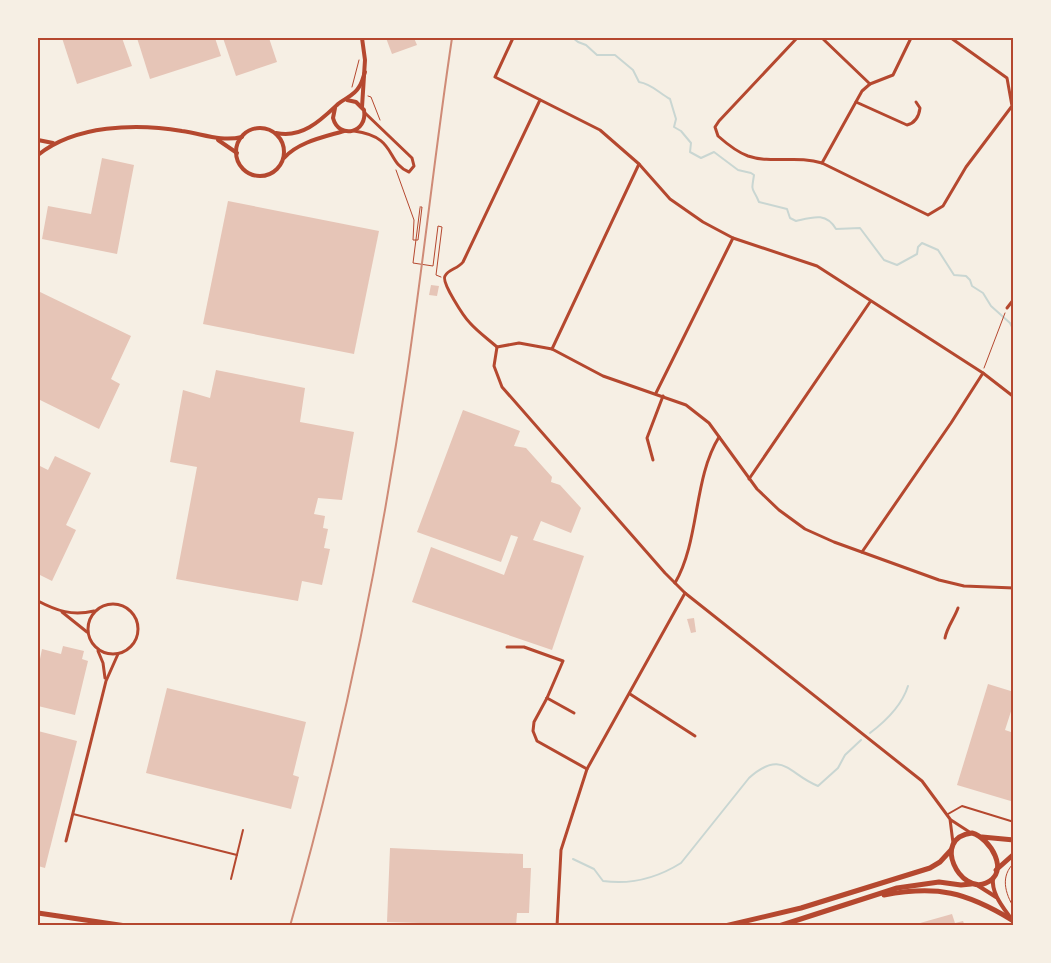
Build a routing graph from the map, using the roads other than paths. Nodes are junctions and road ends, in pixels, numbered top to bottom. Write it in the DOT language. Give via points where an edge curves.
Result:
graph roads {
  1 [pos="362,38"];
  2 [pos="513,38"];
  3 [pos="796,38"];
  4 [pos="822,38"];
  5 [pos="911,38"];
  6 [pos="950,38"];
  7 [pos="365,72"];
  8 [pos="870,84"];
  9 [pos="540,100"];
  10 [pos="344,101"];
  11 [pos="856,102"];
  12 [pos="916,102"];
  13 [pos="336,107"];
  14 [pos="362,107"];
  15 [pos="365,113"];
  16 [pos="344,131"];
  17 [pos="354,131"];
  18 [pos="274,133"];
  19 [pos="210,137"];
  20 [pos="242,137"];
  21 [pos="38,140"];
  22 [pos="52,143"];
  23 [pos="237,153"];
  24 [pos="38,155"];
  25 [pos="282,160"];
  26 [pos="822,163"];
  27 [pos="639,164"];
  28 [pos="733,238"];
  29 [pos="1014,299"];
  30 [pos="870,302"];
  31 [pos="1007,308"];
  32 [pos="497,347"];
  33 [pos="552,349"];
  34 [pos="983,373"];
  35 [pos="656,393"];
  36 [pos="663,396"];
  37 [pos="1014,397"];
  38 [pos="719,437"];
  39 [pos="653,460"];
  40 [pos="749,479"];
  41 [pos="862,552"];
  42 [pos="674,584"];
  43 [pos="1014,588"];
  44 [pos="685,593"];
  45 [pos="38,601"];
  46 [pos="958,608"];
  47 [pos="94,611"];
  48 [pos="62,612"];
  49 [pos="87,632"];
  50 [pos="945,638"];
  51 [pos="507,647"];
  52 [pos="97,649"];
  53 [pos="118,654"];
  54 [pos="106,681"];
  55 [pos="630,694"];
  56 [pos="548,698"];
  57 [pos="574,713"];
  58 [pos="695,736"];
  59 [pos="587,769"];
  60 [pos="73,814"];
  61 [pos="947,814"];
  62 [pos="950,819"];
  63 [pos="1014,822"];
  64 [pos="243,830"];
  65 [pos="972,833"];
  66 [pos="981,837"];
  67 [pos="1014,840"];
  68 [pos="66,841"];
  69 [pos="952,847"];
  70 [pos="1014,854"];
  71 [pos="237,855"];
  72 [pos="996,871"];
  73 [pos="993,878"];
  74 [pos="231,879"];
  75 [pos="974,884"];
  76 [pos="997,898"];
  77 [pos="861,900"];
  78 [pos="38,913"];
  79 [pos="1013,921"];
  80 [pos="126,926"];
  81 [pos="557,926"];
  82 [pos="725,926"];
  83 [pos="779,926"];
  1 -- 7 [label="street"];
  2 -- 9 [label="street" via="495,77"];
  3 -- 26 [label="street" via="727,110 715,132 727,144 748,156"];
  4 -- 8 [label="street"];
  5 -- 8 [label="street" via="893,75"];
  6 -- 26 [label="street" via="1007,78 1012,106 966,167 943,206 928,215"];
  7 -- 10 [label="street" via="359,87"];
  7 -- 14 [label="street"];
  8 -- 11 [label="street"];
  9 -- 27 [label="street" via="600,130"];
  9 -- 32 [label="street" via="460,266 444,278 446,288 470,323"];
  10 -- 13 [label="street"];
  10 -- 14 [label="street" via="356,102"];
  11 -- 12 [label="street" via="907,125 914,122 919,114"];
  11 -- 26 [label="street"];
  13 -- 16 [label="street" via="334,122"];
  13 -- 18 [label="street" via="321,121 304,130"];
  14 -- 15 [label="street"];
  15 -- 17 [label="street" via="364,122"];
  15 -- 17 [label="street" via="412,158 414,166 409,172 405,170 384,143 369,133"];
  16 -- 17 [label="street"];
  16 -- 25 [label="street" via="301,146"];
  18 -- 20 [label="street" via="258,128"];
  18 -- 25 [label="street" via="283,147"];
  19 -- 20 [label="street" via="228,140"];
  19 -- 22 [label="street" via="170,129 135,128 94,132"];
  19 -- 23 [label="street"];
  20 -- 23 [label="street"];
  21 -- 22 [label="street"];
  22 -- 24 [label="street"];
  23 -- 25 [label="street" via="243,168 255,175 273,172"];
  27 -- 28 [label="street" via="680,208"];
  27 -- 33 [label="street"];
  28 -- 30 [label="street" via="809,262"];
  28 -- 35 [label="street"];
  29 -- 31 [label="street"];
  30 -- 34 [label="street"];
  30 -- 40 [label="street"];
  32 -- 33 [label="street" via="519,343"];
  32 -- 42 [label="street" via="494,366 502,387"];
  33 -- 35 [label="street" via="603,376"];
  34 -- 37 [label="street"];
  34 -- 41 [label="street"];
  35 -- 36 [label="street"];
  36 -- 38 [label="street" via="699,413"];
  36 -- 39 [label="street" via="647,438"];
  38 -- 40 [label="street"];
  38 -- 42 [label="street" via="710,455 685,560"];
  40 -- 41 [label="street" via="779,510 805,529"];
  41 -- 43 [label="street" via="964,586"];
  42 -- 44 [label="street"];
  44 -- 55 [label="street"];
  44 -- 61 [label="street" via="914,774"];
  45 -- 48 [label="street"];
  46 -- 50 [label="street"];
  47 -- 48 [label="street" via="80,615"];
  47 -- 49 [label="street" via="87,624"];
  47 -- 53 [label="street" via="116,603 133,614 138,624 136,638 128,649"];
  48 -- 49 [label="street"];
  49 -- 52 [label="street"];
  51 -- 56 [label="street" via="524,647 563,661"];
  52 -- 53 [label="street"];
  52 -- 54 [label="street"];
  53 -- 54 [label="street"];
  54 -- 60 [label="street"];
  55 -- 58 [label="street"];
  55 -- 59 [label="street"];
  56 -- 57 [label="street"];
  56 -- 59 [label="street" via="534,722 535,738"];
  59 -- 81 [label="street" via="562,850"];
  60 -- 68 [label="street"];
  60 -- 71 [label="lane"];
  61 -- 62 [label="street"];
  61 -- 63 [label="lane" via="962,806"];
  62 -- 65 [label="street"];
  62 -- 69 [label="street"];
  64 -- 71 [label="lane"];
  65 -- 66 [label="highway"];
  65 -- 69 [label="highway" via="962,835"];
  66 -- 67 [label="highway"];
  66 -- 72 [label="highway" via="996,857"];
  69 -- 75 [label="highway" via="954,867"];
  69 -- 82 [label="highway" via="940,862 930,868 802,908"];
  70 -- 72 [label="highway"];
  71 -- 74 [label="lane"];
  72 -- 73 [label="highway"];
  73 -- 75 [label="highway" via="986,884"];
  73 -- 76 [label="street"];
  75 -- 76 [label="street"];
  75 -- 77 [label="highway" via="922,884"];
  76 -- 79 [label="street"];
  77 -- 79 [label="highway" via="920,890 947,891 985,904"];
  77 -- 83 [label="highway"];
  78 -- 80 [label="highway"];
}
